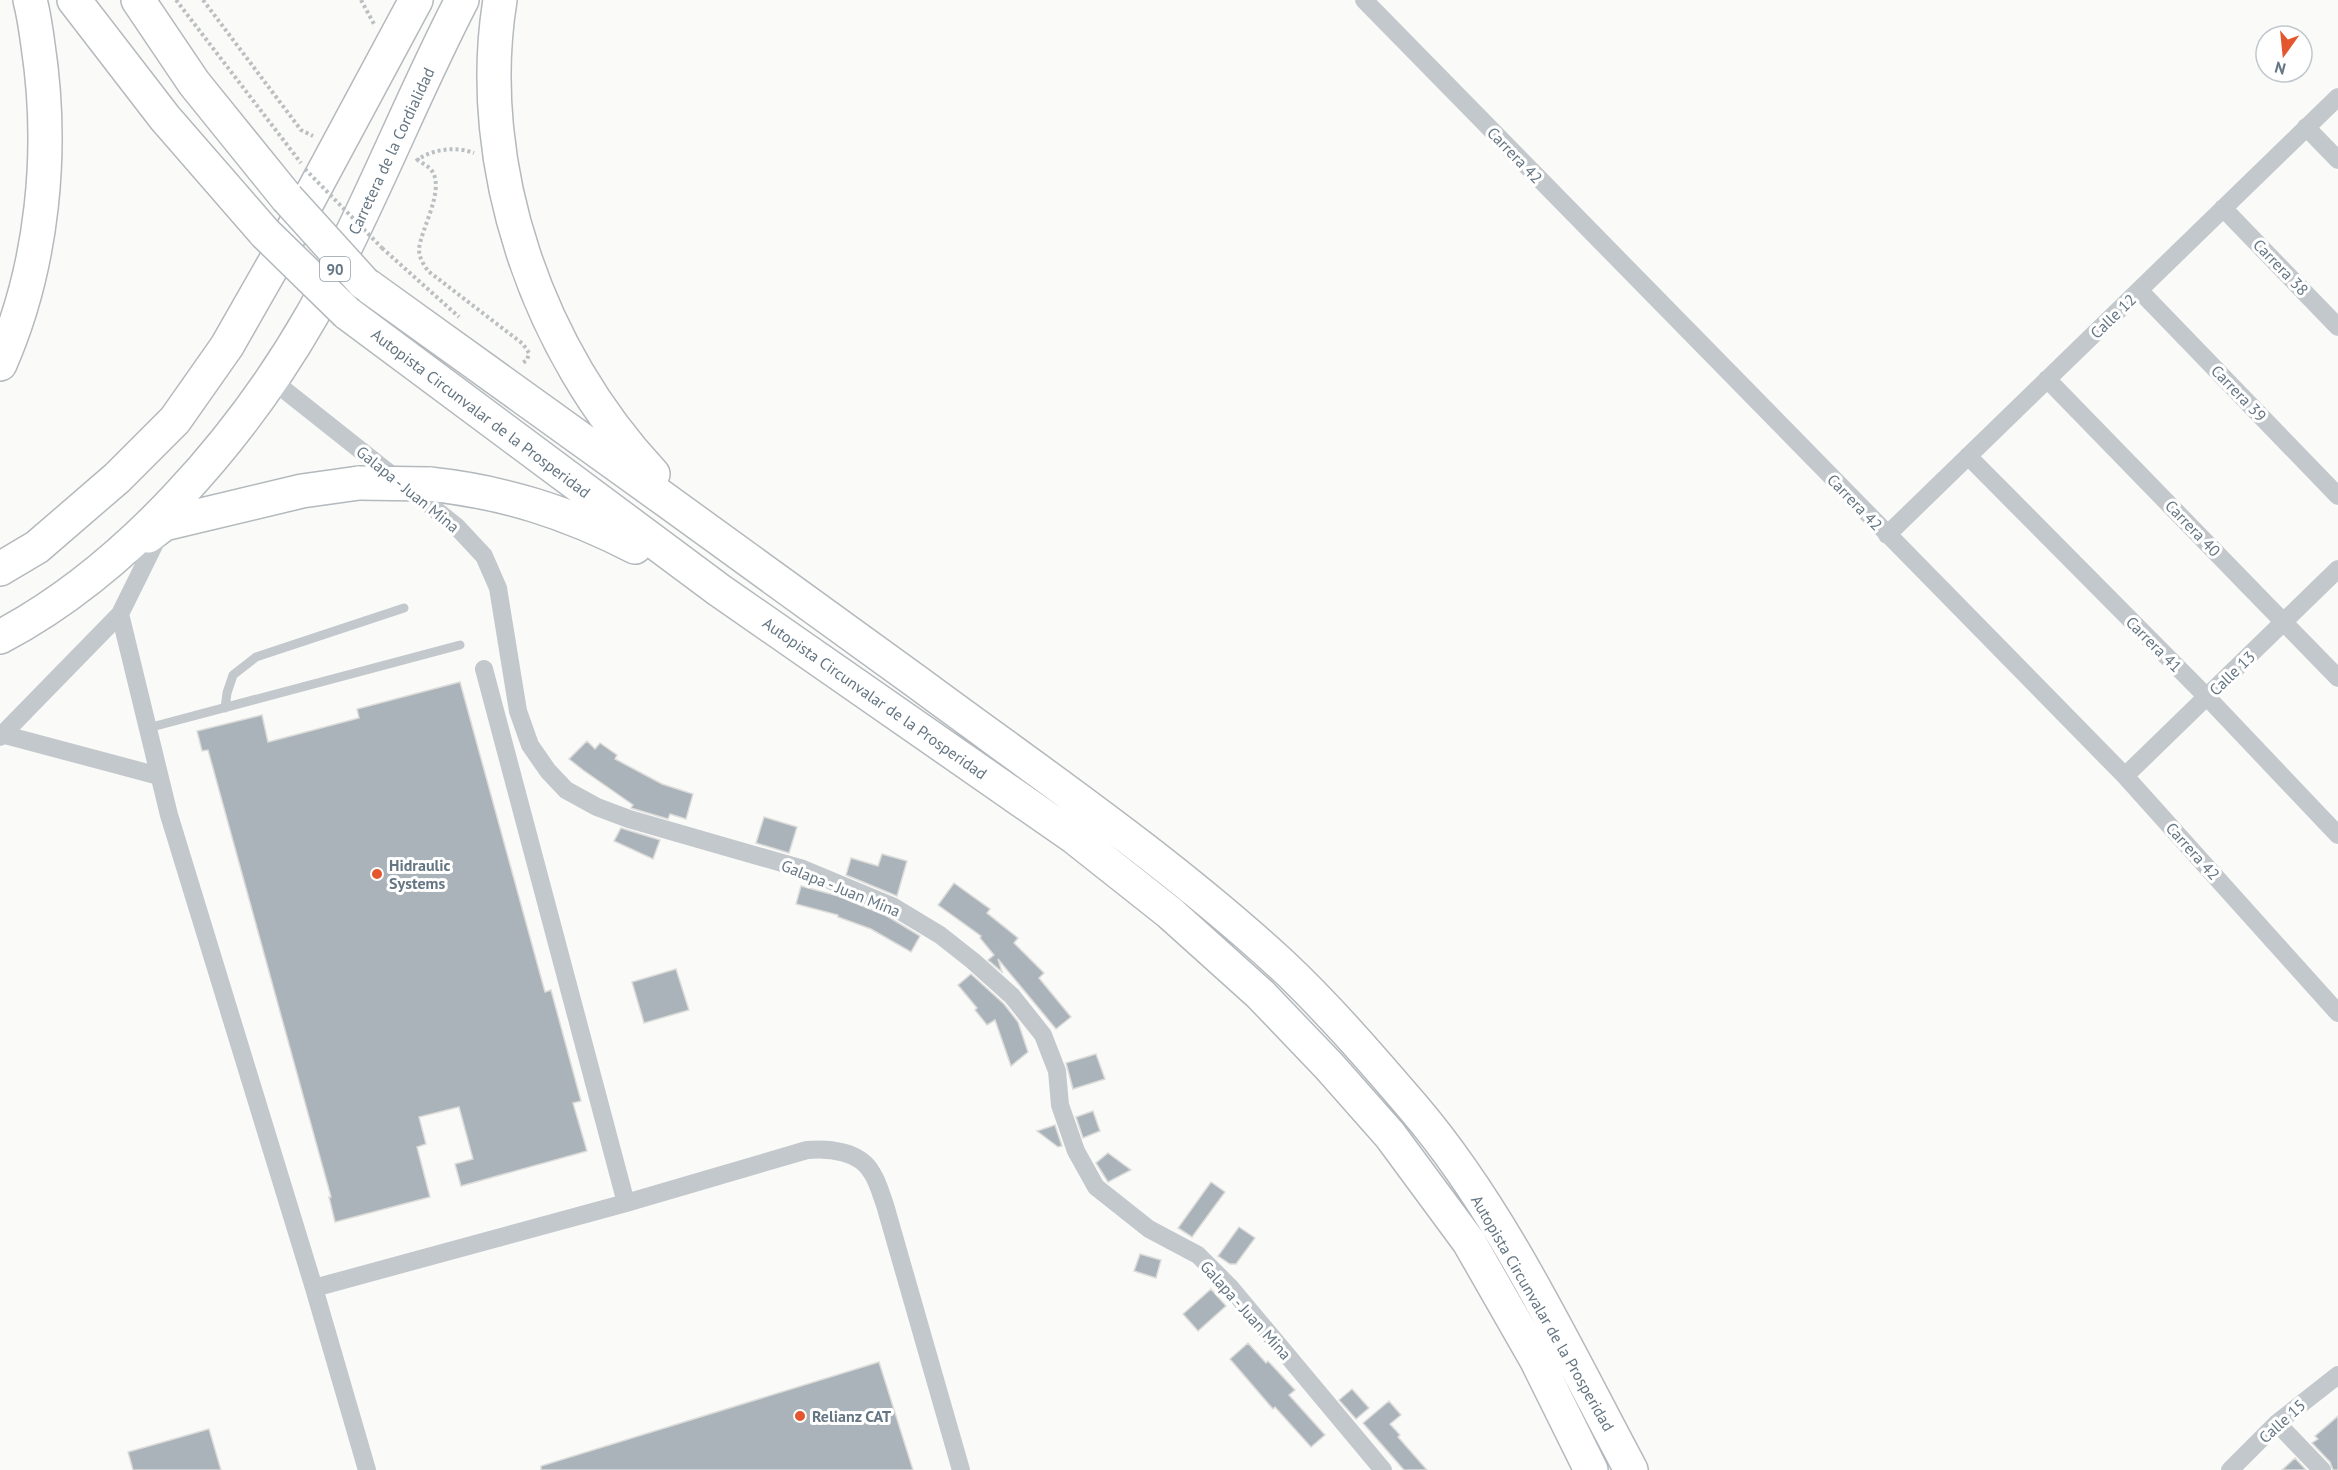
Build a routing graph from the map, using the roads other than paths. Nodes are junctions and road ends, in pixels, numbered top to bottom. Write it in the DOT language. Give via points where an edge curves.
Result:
graph roads {
  1 [pos="30,0"];
  2 [pos="74,0"];
  3 [pos="138,0"];
  4 [pos="416,0"];
  5 [pos="462,0"];
  6 [pos="500,0"];
  7 [pos="1364,0"];
  8 [pos="2338,97"];
  9 [pos="2306,127"];
  10 [pos="2338,160"];
  11 [pos="2223,208"];
  12 [pos="2139,290"];
  13 [pos="2338,327"];
  14 [pos="0,364"];
  15 [pos="2048,379"];
  16 [pos="272,380"];
  17 [pos="1968,456"];
  18 [pos="2338,496"];
  19 [pos="164,524"];
  20 [pos="1887,535"];
  21 [pos="741,554"];
  22 [pos="0,569"];
  23 [pos="2338,570"];
  24 [pos="88,580"];
  25 [pos="719,590"];
  26 [pos="404,608"];
  27 [pos="120,614"];
  28 [pos="2284,622"];
  29 [pos="0,637"];
  30 [pos="460,645"];
  31 [pos="484,669"];
  32 [pos="2338,678"];
  33 [pos="2207,697"];
  34 [pos="225,708"];
  35 [pos="148,728"];
  36 [pos="2,736"];
  37 [pos="159,776"];
  38 [pos="2125,776"];
  39 [pos="2338,835"];
  40 [pos="2338,1013"];
  41 [pos="626,1203"];
  42 [pos="314,1288"];
  43 [pos="2338,1375"];
  44 [pos="2277,1423"];
  45 [pos="367,1470"];
  46 [pos="961,1470"];
  47 [pos="1383,1470"];
  48 [pos="1591,1470"];
  49 [pos="1631,1470"];
  50 [pos="2230,1470"];
  51 [pos="2322,1470"];
  1 -- 14 [label="highway" via="42,74 46,143 41,213 28,282"];
  2 -- 25 [label="highway, Autopista Circunvalar de la Prosperidad, bridge" via="165,118 265,233 347,313"];
  3 -- 21 [label="highway, Autopista Circunvalar de la Prosperidad, bridge" via="194,83 287,198 364,283"];
  4 -- 22 [label="highway" via="227,346 175,420 117,478 37,547"];
  5 -- 16 [label="highway, Carretera de la Cordialidad / 90" via="313,314"];
  6 -- 21 [label="highway" via="495,95 502,171 520,246 548,318 584,386 629,448 682,505"];
  7 -- 20 [label="street, Carrera 42"];
  8 -- 9 [label="street, Calle 12"];
  9 -- 10 [label="street"];
  9 -- 11 [label="street, Calle 12"];
  11 -- 12 [label="street, Calle 12"];
  11 -- 13 [label="street, Carrera 38"];
  12 -- 15 [label="street, Calle 12"];
  12 -- 18 [label="street, Carrera 39"];
  15 -- 17 [label="street, Calle 12"];
  15 -- 28 [label="street, Carrera 40"];
  16 -- 24 [label="highway, Carretera de la Cordialidad / 90" via="164,511"];
  16 -- 47 [label="street, Galapa - Juan Mina" via="456,526 484,556 498,588 519,711 530,745 566,790 629,819 802,869 892,906 973,961 1012,996 1043,1035 1057,1071 1060,1105 1076,1151 1096,1187 1149,1229 1198,1256 1230,1287"];
  17 -- 20 [label="street, Calle 12"];
  17 -- 33 [label="street, Carrera 41"];
  19 -- 24 [label="highway"];
  19 -- 25 [label="highway, bridge" via="302,491 359,483 429,484 534,504 596,527"];
  19 -- 27 [label="street"];
  20 -- 38 [label="street, Carrera 42"];
  21 -- 49 [label="highway, Autopista Circunvalar de la Prosperidad" via="1096,814 1195,890 1285,967 1415,1109 1496,1222"];
  23 -- 28 [label="street, Calle 13"];
  24 -- 29 [label="highway, Carretera de la Cordialidad / 90"];
  25 -- 48 [label="highway, Autopista Circunvalar de la Prosperidad" via="1074,837 1170,913 1260,994 1390,1135 1469,1242 1536,1359"];
  26 -- 34 [label="lane" via="256,657 233,675"];
  27 -- 35 [label="street"];
  27 -- 36 [label="street"];
  28 -- 32 [label="street, Carrera 40"];
  28 -- 33 [label="street, Calle 13"];
  30 -- 34 [label="lane"];
  31 -- 41 [label="street"];
  33 -- 38 [label="street, Calle 13"];
  33 -- 39 [label="street, Carrera 41"];
  34 -- 35 [label="lane"];
  35 -- 37 [label="street"];
  36 -- 37 [label="street"];
  37 -- 42 [label="street"];
  38 -- 40 [label="street, Carrera 42"];
  41 -- 42 [label="street"];
  41 -- 46 [label="street" via="807,1150 827,1149 852,1155 872,1171 885,1204"];
  42 -- 45 [label="street"];
  43 -- 44 [label="street, Calle 15"];
  44 -- 50 [label="street, Calle 15"];
  44 -- 51 [label="street"];
}
